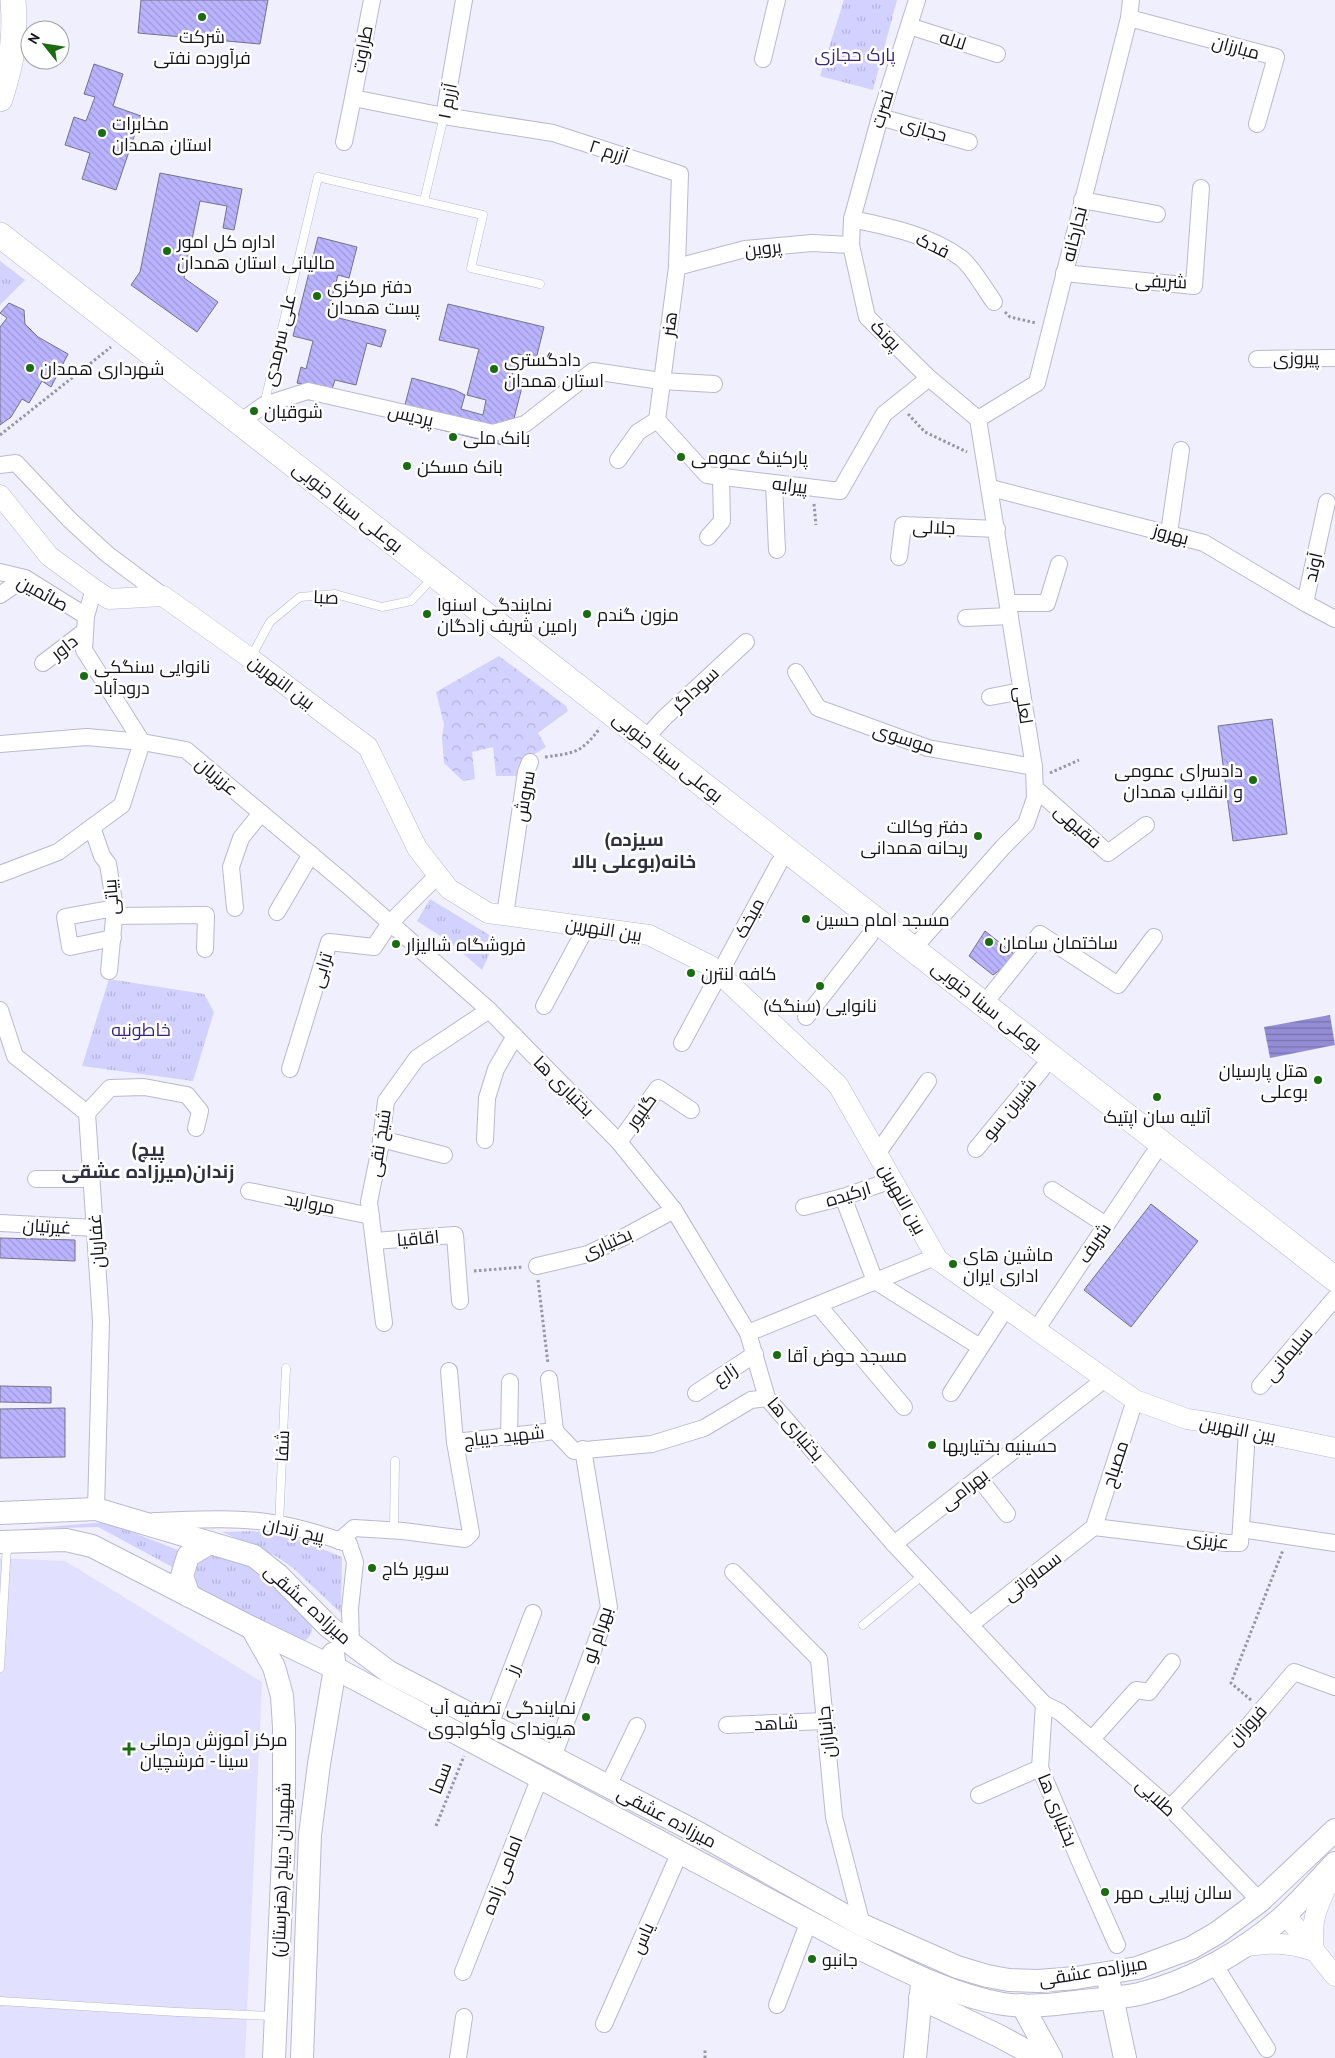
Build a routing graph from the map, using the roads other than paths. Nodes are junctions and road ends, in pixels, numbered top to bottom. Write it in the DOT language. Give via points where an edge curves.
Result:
graph roads {
  1 [pos="13,0"];
  2 [pos="372,0"];
  3 [pos="464,0"];
  4 [pos="778,0"];
  5 [pos="917,0"];
  6 [pos="1131,0"];
  7 [pos="1129,18"];
  8 [pos="909,26"];
  9 [pos="997,54"];
  10 [pos="763,59"];
  11 [pos="352,98"];
  12 [pos="0,99"];
  13 [pos="444,116"];
  14 [pos="880,116"];
  15 [pos="1257,124"];
  16 [pos="344,142"];
  17 [pos="969,142"];
  18 [pos="1201,188"];
  19 [pos="1082,200"];
  20 [pos="424,202"];
  21 [pos="1157,214"];
  22 [pos="852,220"];
  23 [pos="0,234"];
  24 [pos="851,245"];
  25 [pos="0,254"];
  26 [pos="677,267"];
  27 [pos="1064,273"];
  28 [pos="540,284"];
  29 [pos="994,302"];
  30 [pos="1335,358"];
  31 [pos="1257,359"];
  32 [pos="929,378"];
  33 [pos="661,381"];
  34 [pos="714,384"];
  35 [pos="264,405"];
  36 [pos="978,419"];
  37 [pos="657,420"];
  38 [pos="240,422"];
  39 [pos="1181,450"];
  40 [pos="618,460"];
  41 [pos="0,465"];
  42 [pos="721,477"];
  43 [pos="774,483"];
  44 [pos="991,488"];
  45 [pos="0,495"];
  46 [pos="1328,502"];
  47 [pos="996,529"];
  48 [pos="1169,533"];
  49 [pos="708,537"];
  50 [pos="777,550"];
  51 [pos="899,556"];
  52 [pos="1059,564"];
  53 [pos="0,572"];
  54 [pos="25,578"];
  55 [pos="425,586"];
  56 [pos="94,589"];
  57 [pos="0,595"];
  58 [pos="163,596"];
  59 [pos="1305,603"];
  60 [pos="1009,610"];
  61 [pos="966,618"];
  62 [pos="1335,619"];
  63 [pos="85,624"];
  64 [pos="746,642"];
  65 [pos="250,658"];
  66 [pos="43,663"];
  67 [pos="796,672"];
  68 [pos="1022,691"];
  69 [pos="990,697"];
  70 [pos="645,739"];
  71 [pos="142,742"];
  72 [pos="0,744"];
  73 [pos="530,762"];
  74 [pos="1035,778"];
  75 [pos="261,813"];
  76 [pos="1146,825"];
  77 [pos="92,827"];
  78 [pos="311,854"];
  79 [pos="779,863"];
  80 [pos="0,874"];
  81 [pos="438,875"];
  82 [pos="234,908"];
  83 [pos="114,912"];
  84 [pos="277,912"];
  85 [pos="505,915"];
  86 [pos="390,923"];
  87 [pos="587,926"];
  88 [pos="870,935"];
  89 [pos="1154,937"];
  90 [pos="113,938"];
  91 [pos="205,949"];
  92 [pos="913,949"];
  93 [pos="109,971"];
  94 [pos="719,974"];
  95 [pos="984,1004"];
  96 [pos="544,1006"];
  97 [pos="0,1010"];
  98 [pos="489,1010"];
  99 [pos="806,1017"];
  100 [pos="515,1036"];
  101 [pos="682,1043"];
  102 [pos="290,1069"];
  103 [pos="1042,1069"];
  104 [pos="928,1081"];
  105 [pos="691,1110"];
  106 [pos="87,1113"];
  107 [pos="196,1128"];
  108 [pos="381,1139"];
  109 [pos="485,1140"];
  110 [pos="619,1142"];
  111 [pos="976,1149"];
  112 [pos="877,1154"];
  113 [pos="444,1155"];
  114 [pos="1152,1156"];
  115 [pos="36,1179"];
  116 [pos="92,1179"];
  117 [pos="892,1180"];
  118 [pos="1052,1190"];
  119 [pos="249,1191"];
  120 [pos="843,1197"];
  121 [pos="804,1207"];
  122 [pos="674,1210"];
  123 [pos="371,1216"];
  124 [pos="0,1223"];
  125 [pos="1106,1225"];
  126 [pos="95,1228"];
  127 [pos="374,1242"];
  128 [pos="935,1257"];
  129 [pos="537,1266"];
  130 [pos="1335,1279"];
  131 [pos="876,1281"];
  132 [pos="1335,1298"];
  133 [pos="460,1301"];
  134 [pos="818,1305"];
  135 [pos="1006,1308"];
  136 [pos="384,1323"];
  137 [pos="1036,1330"];
  138 [pos="748,1333"];
  139 [pos="980,1347"];
  140 [pos="754,1354"];
  141 [pos="286,1368"];
  142 [pos="449,1370"];
  143 [pos="549,1379"];
  144 [pos="1105,1379"];
  145 [pos="510,1382"];
  146 [pos="1260,1386"];
  147 [pos="696,1393"];
  148 [pos="951,1393"];
  149 [pos="767,1398"];
  150 [pos="1135,1400"];
  151 [pos="904,1407"];
  152 [pos="555,1431"];
  153 [pos="1247,1431"];
  154 [pos="509,1437"];
  155 [pos="454,1442"];
  156 [pos="1335,1448"];
  157 [pos="583,1449"];
  158 [pos="395,1461"];
  159 [pos="979,1478"];
  160 [pos="96,1509"];
  161 [pos="0,1513"];
  162 [pos="1007,1514"];
  163 [pos="139,1522"];
  164 [pos="279,1525"];
  165 [pos="1094,1527"];
  166 [pos="1241,1529"];
  167 [pos="394,1530"];
  168 [pos="339,1541"];
  169 [pos="4,1542"];
  170 [pos="210,1543"];
  171 [pos="1335,1543"];
  172 [pos="894,1544"];
  173 [pos="734,1572"];
  174 [pos="923,1575"];
  175 [pos="189,1596"];
  176 [pos="533,1613"];
  177 [pos="863,1625"];
  178 [pos="970,1625"];
  179 [pos="329,1627"];
  180 [pos="252,1628"];
  181 [pos="351,1643"];
  182 [pos="1172,1662"];
  183 [pos="0,1668"];
  184 [pos="336,1668"];
  185 [pos="1335,1687"];
  186 [pos="1044,1704"];
  187 [pos="825,1721"];
  188 [pos="490,1724"];
  189 [pos="727,1725"];
  190 [pos="637,1726"];
  191 [pos="1092,1739"];
  192 [pos="553,1758"];
  193 [pos="1040,1768"];
  194 [pos="540,1777"];
  195 [pos="608,1786"];
  196 [pos="979,1795"];
  197 [pos="1170,1808"];
  198 [pos="1335,1830"];
  199 [pos="284,1835"];
  200 [pos="310,1835"];
  201 [pos="680,1852"];
  202 [pos="1335,1864"];
  203 [pos="1260,1901"];
  204 [pos="1285,1914"];
  205 [pos="809,1921"];
  206 [pos="857,1934"];
  207 [pos="1117,1945"];
  208 [pos="1240,1947"];
  209 [pos="1314,1951"];
  210 [pos="1214,1964"];
  211 [pos="464,1972"];
  212 [pos="1107,1973"];
  213 [pos="1335,1976"];
  214 [pos="921,1988"];
  215 [pos="1112,1998"];
  216 [pos="0,2001"];
  217 [pos="777,2005"];
  218 [pos="1022,2005"];
  219 [pos="276,2016"];
  220 [pos="464,2017"];
  221 [pos="604,2024"];
  222 [pos="1267,2049"];
  223 [pos="274,2058"];
  224 [pos="302,2058"];
  225 [pos="458,2058"];
  226 [pos="915,2058"];
  227 [pos="1040,2058"];
  228 [pos="1051,2058"];
  229 [pos="1125,2058"];
  1 -- 12 [label="main road" via="16,30 11,65"];
  2 -- 11 [label="street, طراوت"];
  3 -- 13 [label="street, آزرم ۱"];
  4 -- 10 [label="street"];
  5 -- 8 [label="street, نصرت"];
  6 -- 7 [label="street, نجارخانه"];
  7 -- 15 [label="street, مبارزان" via="1276,57"];
  7 -- 19 [label="street, نجارخانه"];
  8 -- 9 [label="street, لاله"];
  8 -- 14 [label="street, نصرت"];
  11 -- 13 [label="street, طراوت"];
  11 -- 16 [label="street, طراوت"];
  13 -- 20 [label="lane, آزرم ۱"];
  13 -- 26 [label="street, آزرم ۲" via="553,133 680,174"];
  14 -- 17 [label="street, حجازی"];
  14 -- 22 [label="street, نصرت"];
  18 -- 27 [label="street, شریفی" via="1194,286"];
  19 -- 21 [label="street"];
  19 -- 27 [label="street, نجارخانه"];
  20 -- 28 [label="lane" via="483,216 471,268"];
  20 -- 35 [label="lane, علی سرمدی" via="318,176"];
  22 -- 24 [label="street, پونک"];
  22 -- 29 [label="street, فدک" via="921,236 963,259"];
  23 -- 38 [label="main road, بوعلی سینا جنوبی"];
  24 -- 26 [label="street, پروین" via="812,243 745,249"];
  24 -- 32 [label="street, پونک" via="867,317"];
  25 -- 55 [label="main road, بوعلی سینا جنوبی"];
  26 -- 33 [label="street, هنر"];
  27 -- 36 [label="street, نجارخانه" via="1037,383"];
  30 -- 31 [label="street, پیروزی"];
  32 -- 36 [label="street, پونک"];
  32 -- 43 [label="street, پیرایه" via="884,414 840,491"];
  33 -- 34 [label="street, پردیس"];
  33 -- 35 [label="street, پردیس" via="593,371 524,424 493,433 308,391"];
  33 -- 37 [label="street"];
  35 -- 38 [label="street, پردیس"];
  36 -- 44 [label="street, لعلی"];
  37 -- 40 [label="street" via="638,432"];
  37 -- 42 [label="street, پیرایه" via="708,475"];
  38 -- 70 [label="main road, بوعلی سینا جنوبی"];
  39 -- 48 [label="street"];
  41 -- 58 [label="street" via="16,463 107,554"];
  42 -- 43 [label="street, پیرایه"];
  42 -- 49 [label="street" via="722,521"];
  43 -- 50 [label="street"];
  44 -- 47 [label="street, لعلی"];
  44 -- 48 [label="street, بهروز"];
  45 -- 56 [label="street" via="49,556"];
  46 -- 59 [label="street, آوند"];
  47 -- 51 [label="street, جلالی" via="903,525"];
  47 -- 60 [label="street, لعلی"];
  48 -- 59 [label="street, بهروز" via="1204,543"];
  52 -- 60 [label="street" via="1046,603"];
  53 -- 54 [label="street, صائمین"];
  54 -- 57 [label="street"];
  54 -- 63 [label="street, صائمین"];
  55 -- 65 [label="lane, صبا" via="411,601 382,607 335,594 300,597 270,622"];
  55 -- 79 [label="main road, بوعلی سینا جنوبی"];
  56 -- 58 [label="street" via="109,599"];
  56 -- 63 [label="street"];
  58 -- 65 [label="street, بین النهرین"];
  59 -- 62 [label="street, بهروز"];
  60 -- 61 [label="street"];
  60 -- 68 [label="street, لعلی"];
  63 -- 66 [label="street, داور"];
  63 -- 71 [label="street" via="84,650"];
  64 -- 70 [label="street, سوداگر"];
  65 -- 81 [label="street, بین النهرین" via="368,747 417,848"];
  67 -- 74 [label="street, موسوی" via="818,708 928,748"];
  68 -- 69 [label="street"];
  68 -- 74 [label="street, لعلی"];
  70 -- 92 [label="main road, بوعلی سینا جنوبی"];
  71 -- 72 [label="street, عزیزیان" via="87,737"];
  71 -- 75 [label="street, عزیزیان" via="186,750"];
  71 -- 77 [label="street" via="122,805"];
  73 -- 85 [label="street, سروش"];
  74 -- 76 [label="street, فقیهی" via="1108,853"];
  74 -- 92 [label="street, لعلی" via="1035,798 1026,824"];
  75 -- 78 [label="street, عزیزیان"];
  75 -- 82 [label="street" via="241,838 231,867"];
  77 -- 80 [label="street" via="58,852"];
  77 -- 83 [label="street, بیاتی" via="108,864"];
  78 -- 84 [label="street"];
  78 -- 86 [label="street, عزیزیان"];
  79 -- 88 [label="main road, بوعلی سینا جنوبی"];
  79 -- 94 [label="street, میخک"];
  81 -- 85 [label="street, بین النهرین" via="449,889 488,913"];
  81 -- 86 [label="street"];
  83 -- 90 [label="street, بیاتی"];
  83 -- 90 [label="street" via="65,917 70,947"];
  83 -- 91 [label="street" via="206,916"];
  85 -- 87 [label="street, بین النهرین"];
  86 -- 98 [label="street, بختیاری ها"];
  86 -- 102 [label="street, ترابی" via="374,947 330,942"];
  87 -- 94 [label="street, بین النهرین" via="649,935 711,966"];
  87 -- 96 [label="street"];
  88 -- 99 [label="street"];
  88 -- 103 [label="main road, بوعلی سینا جنوبی"];
  89 -- 95 [label="street" via="1118,985 1040,934"];
  90 -- 93 [label="street, بیاتی"];
  92 -- 95 [label="main road, بوعلی سینا جنوبی"];
  94 -- 101 [label="street, میخک"];
  94 -- 112 [label="street, بین النهرین" via="838,1085"];
  95 -- 130 [label="main road, بوعلی سینا جنوبی"];
  97 -- 106 [label="street" via="15,1056"];
  98 -- 100 [label="street, بختیاری ها"];
  98 -- 108 [label="street, شیخ نقی" via="417,1058 386,1101"];
  100 -- 109 [label="street" via="496,1069 486,1098"];
  100 -- 110 [label="street, بختیاری ها"];
  103 -- 111 [label="street, شیرین سو"];
  103 -- 114 [label="main road, بوعلی سینا جنوبی"];
  104 -- 112 [label="street"];
  105 -- 110 [label="street, گلپور" via="658,1088"];
  106 -- 107 [label="street" via="110,1088 144,1087 187,1095 200,1111"];
  106 -- 116 [label="street, غفاریان"];
  108 -- 113 [label="street"];
  108 -- 123 [label="street, شیخ نقی" via="369,1202"];
  110 -- 122 [label="street, بختیاری ها"];
  112 -- 117 [label="street, بین النهرین"];
  114 -- 125 [label="street, شریف"];
  114 -- 132 [label="main road, بوعلی سینا جنوبی"];
  115 -- 116 [label="street"];
  116 -- 126 [label="street, غفاریان"];
  117 -- 120 [label="street, ارکیده"];
  117 -- 128 [label="street, بین النهرین"];
  118 -- 125 [label="street"];
  119 -- 123 [label="street, مروارید"];
  120 -- 121 [label="street, ارکیده"];
  120 -- 131 [label="street"];
  122 -- 129 [label="street, بختیاری" via="588,1254"];
  122 -- 138 [label="street, بختیاری ها"];
  123 -- 127 [label="street, شیخ نقی"];
  124 -- 126 [label="street, غیرتیان"];
  125 -- 137 [label="street, شریف"];
  126 -- 160 [label="street, غفاریان" via="101,1321"];
  127 -- 133 [label="street, اقاقیا" via="455,1235"];
  127 -- 136 [label="street, شیخ نقی"];
  128 -- 131 [label="street"];
  128 -- 135 [label="street, بین النهرین"];
  131 -- 134 [label="street"];
  131 -- 139 [label="street"];
  132 -- 146 [label="street, سلیمانی"];
  134 -- 138 [label="street"];
  134 -- 151 [label="street"];
  135 -- 137 [label="street, بین النهرین"];
  135 -- 139 [label="street"];
  137 -- 144 [label="street, بین النهرین"];
  138 -- 140 [label="street, بختیاری ها"];
  139 -- 148 [label="street"];
  140 -- 147 [label="street, زارع"];
  140 -- 149 [label="street, بختیاری ها"];
  141 -- 164 [label="lane, شفا"];
  142 -- 155 [label="street"];
  143 -- 152 [label="street"];
  144 -- 150 [label="street, بین النهرین"];
  144 -- 159 [label="street, بهرامی"];
  145 -- 154 [label="street"];
  149 -- 157 [label="street, شهید دیباج" via="751,1400 704,1428 652,1444"];
  149 -- 172 [label="street, بختیاری ها"];
  150 -- 153 [label="street, بین النهرین" via="1187,1419"];
  150 -- 165 [label="street, مصباح"];
  152 -- 154 [label="street, شهید دیباج"];
  152 -- 157 [label="street, شهید دیباج" via="574,1451"];
  153 -- 156 [label="street, بین النهرین"];
  153 -- 166 [label="street, عزیزی"];
  154 -- 155 [label="street, شهید دیباج"];
  155 -- 167 [label="street, شهید دیباج" via="471,1533 465,1539"];
  157 -- 192 [label="street, بهرام لو" via="610,1607"];
  158 -- 167 [label="lane"];
  159 -- 162 [label="street"];
  159 -- 172 [label="street, بهرامی"];
  160 -- 161 [label="main road, میرزاده عشقی"];
  160 -- 163 [label="main road, میرزاده عشقی"];
  163 -- 164 [label="street, پیچ زندان" via="201,1520"];
  163 -- 170 [label="main road, میرزاده عشقی"];
  164 -- 168 [label="street, پیچ زندان"];
  165 -- 166 [label="street, عزیزی" via="1227,1543 1240,1543"];
  165 -- 178 [label="street, سماواتی"];
  166 -- 171 [label="street"];
  167 -- 168 [label="street, شهید دیباج" via="354,1528"];
  168 -- 181 [label="street, پیچ زندان" via="349,1544 354,1562"];
  169 -- 175 [label="main road, میرزاده عشقی" via="66,1540 92,1546"];
  169 -- 183 [label="lane"];
  170 -- 175 [label="main road" via="188,1556 182,1576"];
  170 -- 179 [label="main road, میرزاده عشقی" via="254,1556 278,1575"];
  172 -- 174 [label="street, بختیاری ها"];
  173 -- 187 [label="street, جانبازان" via="819,1659"];
  174 -- 177 [label="lane"];
  174 -- 178 [label="street, بختیاری ها"];
  175 -- 180 [label="main road, میرزاده عشقی"];
  176 -- 188 [label="street, رز"];
  178 -- 186 [label="street, بختیاری ها"];
  179 -- 181 [label="main road, میرزاده عشقی"];
  179 -- 184 [label="main road, شهیدان دیباج (هنرستان)"];
  180 -- 184 [label="main road, میرزاده عشقی"];
  180 -- 199 [label="main road, شهیدان دیباج (هنرستان)" via="274,1667 282,1696"];
  181 -- 188 [label="main road, میرزاده عشقی" via="389,1672"];
  182 -- 191 [label="street" via="1149,1692 1136,1690"];
  184 -- 194 [label="main road, میرزاده عشقی"];
  184 -- 200 [label="main road, شهیدان دیباج (هنرستان)"];
  185 -- 197 [label="street, فروزان" via="1294,1672"];
  186 -- 191 [label="street, طلایی" via="1060,1712"];
  186 -- 193 [label="street, بختیاری ها"];
  187 -- 189 [label="street, شاهد"];
  187 -- 206 [label="street, جانبازان" via="834,1817"];
  188 -- 192 [label="main road, میرزاده عشقی"];
  190 -- 195 [label="street"];
  191 -- 197 [label="street, طلایی"];
  192 -- 195 [label="main road, میرزاده عشقی"];
  193 -- 196 [label="street"];
  193 -- 207 [label="street, بختیاری ها"];
  194 -- 201 [label="main road, میرزاده عشقی"];
  194 -- 211 [label="street, امامی زاده"];
  195 -- 206 [label="main road, میرزاده عشقی" via="700,1834"];
  197 -- 203 [label="street, طلایی"];
  198 -- 203 [label="main road, میرزاده عشقی"];
  199 -- 200 [label="main road"];
  199 -- 219 [label="main road, شهیدان دیباج (هنرستان)"];
  200 -- 224 [label="main road, شهیدان دیباج (هنرستان)"];
  201 -- 205 [label="main road, میرزاده عشقی"];
  201 -- 221 [label="street, یاس"];
  202 -- 204 [label="main road, میرزاده عشقی"];
  202 -- 209 [label="street" via="1314,1919"];
  203 -- 212 [label="main road, میرزاده عشقی" via="1218,1933 1191,1948 1137,1968"];
  204 -- 208 [label="main road, میرزاده عشقی"];
  204 -- 209 [label="street"];
  205 -- 206 [label="main road, میرزاده عشقی"];
  205 -- 217 [label="street"];
  206 -- 212 [label="main road, میرزاده عشقی" via="957,1967 1009,1980 1038,1982"];
  206 -- 214 [label="main road, میرزاده عشقی"];
  208 -- 209 [label="street" via="1271,1942 1293,1944"];
  208 -- 210 [label="main road, میرزاده عشقی"];
  209 -- 213 [label="street"];
  210 -- 215 [label="main road, میرزاده عشقی" via="1164,1986"];
  210 -- 222 [label="street"];
  212 -- 215 [label="main road"];
  214 -- 218 [label="main road, میرزاده عشقی" via="954,1990 1002,2004"];
  214 -- 226 [label="main road"];
  214 -- 227 [label="main road"];
  215 -- 218 [label="main road, میرزاده عشقی"];
  215 -- 229 [label="main road"];
  216 -- 219 [label="lane"];
  218 -- 228 [label="main road"];
  219 -- 223 [label="main road, شهیدان دیباج (هنرستان)"];
  220 -- 225 [label="street"];
}
